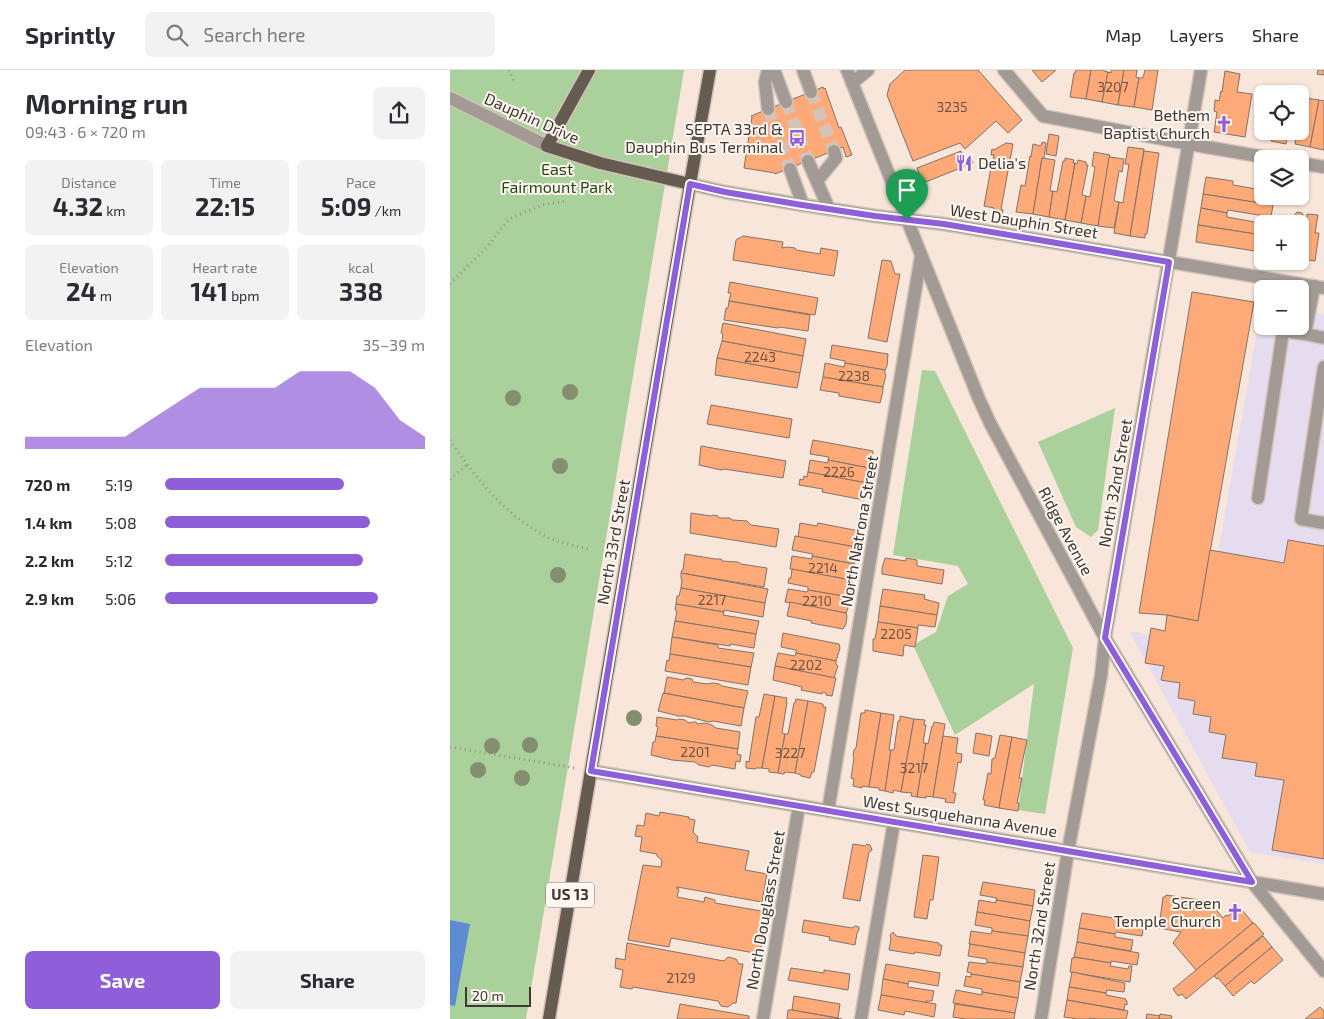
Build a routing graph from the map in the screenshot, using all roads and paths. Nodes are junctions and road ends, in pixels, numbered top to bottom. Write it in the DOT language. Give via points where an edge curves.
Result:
graph roads {
  1 [pos="509,70"];
  2 [pos="589,70"];
  3 [pos="710,70"];
  4 [pos="768,70"];
  5 [pos="774,70"];
  6 [pos="803,70"];
  7 [pos="847,70"];
  8 [pos="868,70"];
  9 [pos="1004,70"];
  10 [pos="1202,70"];
  11 [pos="514,82"];
  12 [pos="852,83"];
  13 [pos="811,92"];
  14 [pos="450,98"];
  15 [pos="786,102"];
  16 [pos="768,109"];
  17 [pos="1189,144"];
  18 [pos="547,146"];
  19 [pos="834,151"];
  20 [pos="1254,155"];
  21 [pos="808,161"];
  22 [pos="1309,164"];
  23 [pos="1324,167"];
  24 [pos="790,169"];
  25 [pos="817,181"];
  26 [pos="690,184"];
  27 [pos="566,201"];
  28 [pos="802,205"];
  29 [pos="829,209"];
  30 [pos="907,220"];
  31 [pos="921,256"];
  32 [pos="1169,262"];
  33 [pos="450,284"];
  34 [pos="1319,287"];
  35 [pos="1309,321"];
  36 [pos="1282,335"];
  37 [pos="1309,335"];
  38 [pos="1324,338"];
  39 [pos="1324,367"];
  40 [pos="450,440"];
  41 [pos="467,465"];
  42 [pos="450,479"];
  43 [pos="1258,498"];
  44 [pos="1324,523"];
  45 [pos="589,549"];
  46 [pos="1105,638"];
  47 [pos="450,747"];
  48 [pos="591,771"];
  49 [pos="799,806"];
  50 [pos="828,811"];
  51 [pos="894,822"];
  52 [pos="1068,851"];
  53 [pos="1252,882"];
  54 [pos="1324,894"];
  55 [pos="1324,971"];
  56 [pos="549,1019"];
  57 [pos="763,1019"];
  58 [pos="861,1019"];
  59 [pos="1041,1019"];
  1 -- 11 [label="path"];
  2 -- 18 [label="main road"];
  3 -- 26 [label="main road, North 33rd Street / US 13"];
  4 -- 16 [label="street" via="765,82"];
  5 -- 15 [label="street"];
  6 -- 13 [label="street"];
  7 -- 12 [label="street, Ridge Avenue"];
  8 -- 12 [label="street"];
  9 -- 17 [label="street" via="1043,116"];
  10 -- 17 [label="street, North 32nd Street"];
  12 -- 30 [label="street, Ridge Avenue"];
  14 -- 18 [label="street, Dauphin Drive"];
  17 -- 20 [label="street"];
  17 -- 32 [label="street, North 32nd Street"];
  18 -- 26 [label="main road, Dauphin Drive"];
  19 -- 25 [label="street" via="836,158"];
  21 -- 25 [label="street"];
  22 -- 23 [label="street"];
  24 -- 28 [label="street"];
  25 -- 29 [label="street"];
  26 -- 28 [label="street, West Dauphin Street"];
  26 -- 48 [label="main road, North 33rd Street / US 13"];
  27 -- 33 [label="path" via="542,206 510,219"];
  28 -- 29 [label="street, West Dauphin Street"];
  29 -- 30 [label="street, West Dauphin Street"];
  30 -- 31 [label="street, Ridge Avenue"];
  30 -- 32 [label="street, West Dauphin Street"];
  31 -- 46 [label="street, Ridge Avenue" via="978,399"];
  31 -- 50 [label="street, North Natrona Street"];
  32 -- 34 [label="street, West Dauphin Street"];
  32 -- 46 [label="street, North 32nd Street"];
  34 -- 35 [label="street"];
  36 -- 43 [label="street"];
  37 -- 38 [label="street"];
  39 -- 44 [label="street" via="1301,520"];
  40 -- 41 [label="path"];
  41 -- 42 [label="path"];
  41 -- 45 [label="path" via="528,526 553,539"];
  46 -- 52 [label="street, North 32nd Street" via="1101,676"];
  46 -- 53 [label="street, Ridge Avenue"];
  47 -- 48 [label="path"];
  48 -- 49 [label="street, West Susquehanna Avenue"];
  48 -- 56 [label="main road, North 33rd Street / US 13"];
  49 -- 50 [label="street, West Susquehanna Avenue"];
  49 -- 57 [label="street, North Douglass Street"];
  50 -- 51 [label="street, West Susquehanna Avenue"];
  51 -- 52 [label="street, West Susquehanna Avenue"];
  51 -- 58 [label="street"];
  52 -- 53 [label="street, West Susquehanna Avenue"];
  52 -- 59 [label="street, North 32nd Street"];
  53 -- 54 [label="street, West Susquehanna Avenue"];
  53 -- 55 [label="street, Ridge Avenue"];
}
